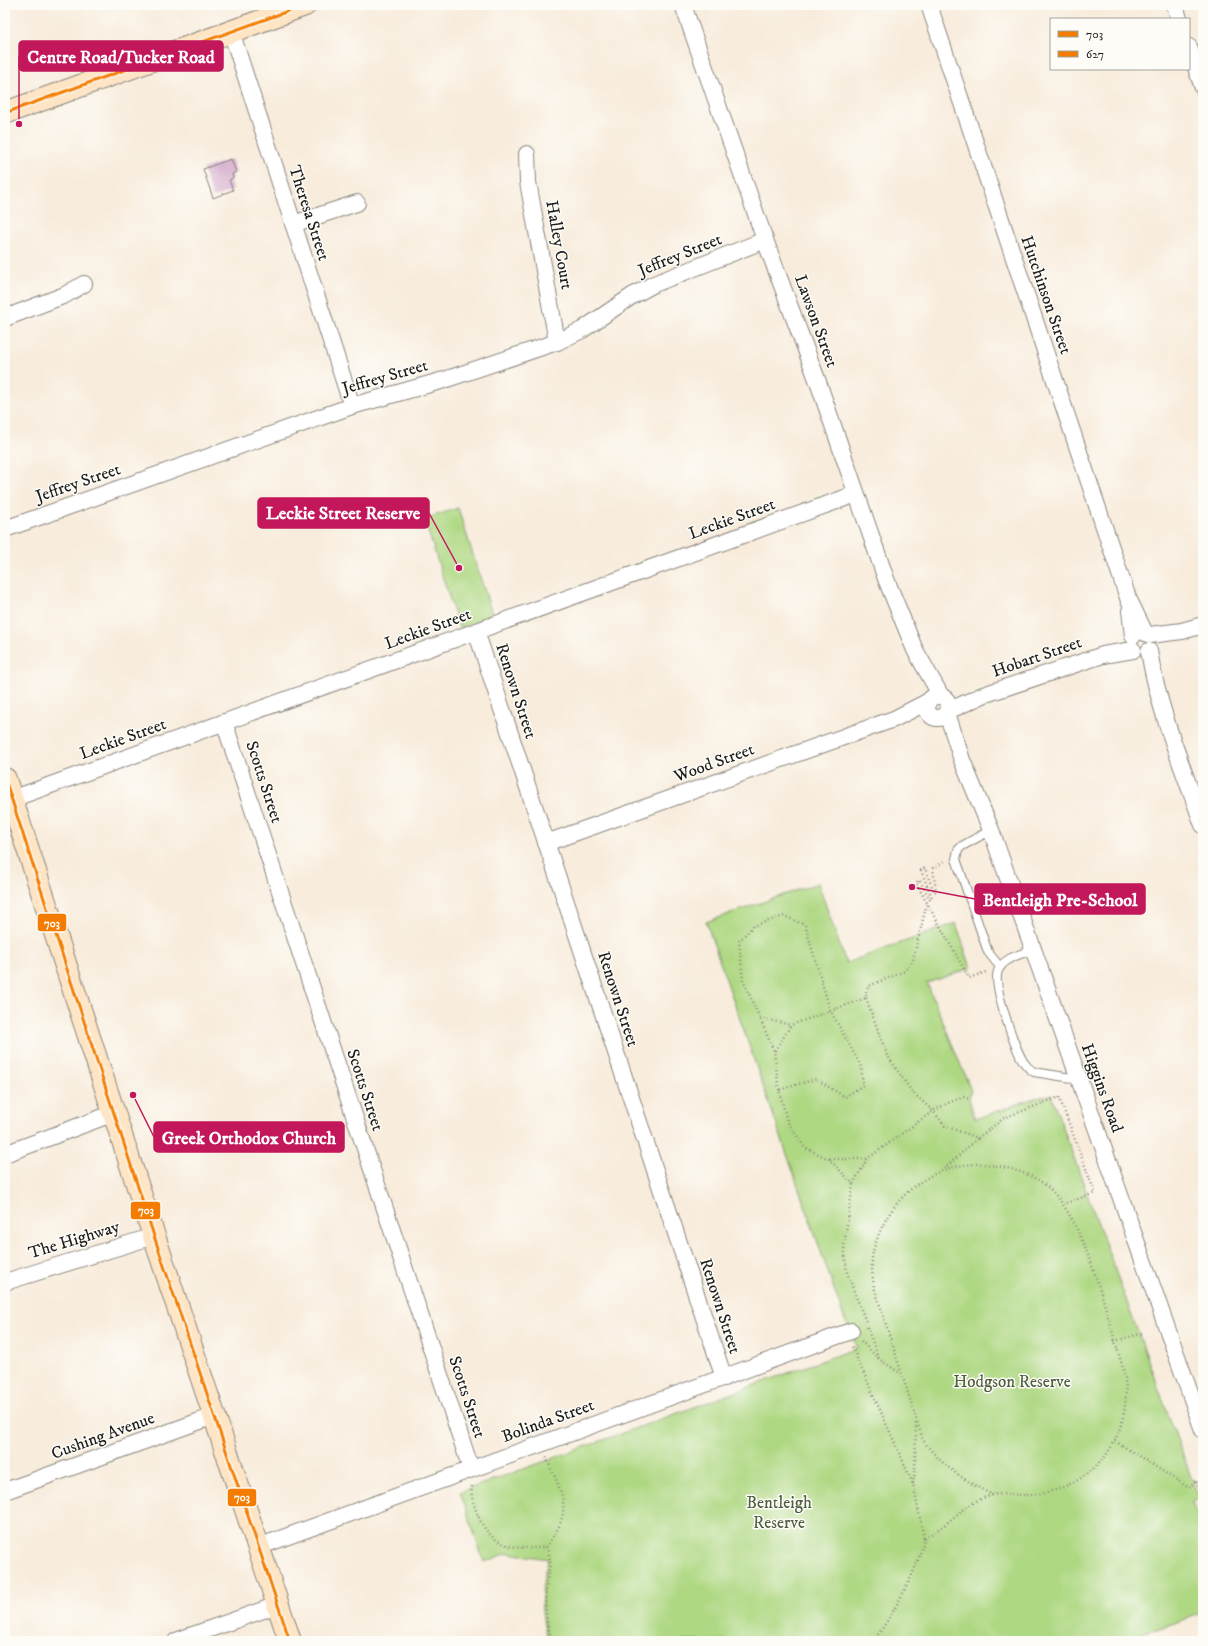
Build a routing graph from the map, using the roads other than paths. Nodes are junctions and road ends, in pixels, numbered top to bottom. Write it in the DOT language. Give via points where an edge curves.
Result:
graph roads {
  1 [pos="305,5"];
  2 [pos="683,5"];
  3 [pos="929,5"];
  4 [pos="1175,5"];
  5 [pos="1180,18"];
  6 [pos="231,31"];
  7 [pos="1190,50"];
  8 [pos="1203,88"];
  9 [pos="5,113"];
  10 [pos="527,154"];
  11 [pos="358,203"];
  12 [pos="293,224"];
  13 [pos="765,240"];
  14 [pos="84,284"];
  15 [pos="5,318"];
  16 [pos="557,342"];
  17 [pos="352,406"];
  18 [pos="856,494"];
  19 [pos="5,529"];
  20 [pos="1203,624"];
  21 [pos="476,631"];
  22 [pos="1142,643"];
  23 [pos="938,707"];
  24 [pos="224,722"];
  25 [pos="5,779"];
  26 [pos="12,800"];
  27 [pos="1203,826"];
  28 [pos="991,830"];
  29 [pos="546,843"];
  30 [pos="1033,950"];
  31 [pos="1000,967"];
  32 [pos="1078,1079"];
  33 [pos="114,1113"];
  34 [pos="5,1154"];
  35 [pos="154,1236"];
  36 [pos="5,1282"];
  37 [pos="851,1332"];
  38 [pos="724,1378"];
  39 [pos="214,1416"];
  40 [pos="1203,1430"];
  41 [pos="471,1469"];
  42 [pos="5,1491"];
  43 [pos="258,1547"];
  44 [pos="277,1605"];
  45 [pos="176,1641"];
  46 [pos="290,1641"];
  1 -- 6 [label="main road"];
  2 -- 13 [label="street, Lawson Street"];
  3 -- 22 [label="street, Hutchinson Street"];
  4 -- 5 [label="street"];
  6 -- 9 [label="main road"];
  6 -- 12 [label="street, Theresa Street"];
  7 -- 8 [label="street"];
  10 -- 16 [label="street, Halley Court" via="528,182"];
  11 -- 12 [label="street"];
  12 -- 17 [label="street, Theresa Street"];
  13 -- 16 [label="street, Jeffrey Street" via="648,287 582,330"];
  13 -- 18 [label="street, Lawson Street" via="818,382"];
  14 -- 15 [label="street" via="65,295"];
  16 -- 17 [label="street, Jeffrey Street" via="444,380"];
  17 -- 19 [label="street, Jeffrey Street"];
  18 -- 21 [label="street, Leckie Street"];
  18 -- 23 [label="street, Lawson Street" via="891,592"];
  20 -- 22 [label="street, Hobart Street"];
  21 -- 24 [label="street, Leckie Street"];
  21 -- 29 [label="street, Renown Street"];
  22 -- 23 [label="street, Hobart Street" via="983,695"];
  22 -- 27 [label="street, Hutchinson Street" via="1168,730"];
  23 -- 28 [label="street, Higgins Road"];
  23 -- 29 [label="street, Wood Street" via="894,719"];
  24 -- 26 [label="street, Leckie Street"];
  24 -- 41 [label="street, Scotts Street"];
  25 -- 26 [label="main road"];
  26 -- 33 [label="main road"];
  28 -- 30 [label="street, Higgins Road"];
  28 -- 31 [label="lane" via="962,846 956,859 988,952"];
  29 -- 38 [label="street, Renown Street"];
  30 -- 31 [label="lane" via="1010,959"];
  30 -- 32 [label="street, Higgins Road"];
  31 -- 32 [label="lane" via="996,979 997,987 1023,1062 1034,1072"];
  32 -- 40 [label="street, Higgins Road"];
  33 -- 34 [label="street"];
  33 -- 35 [label="main road"];
  35 -- 36 [label="street, The Highway"];
  35 -- 39 [label="main road"];
  37 -- 38 [label="street, Bolinda Street"];
  38 -- 41 [label="street, Bolinda Street"];
  39 -- 42 [label="street, Cushing Avenue"];
  39 -- 43 [label="main road"];
  41 -- 43 [label="street, Bolinda Street"];
  43 -- 44 [label="main road"];
  44 -- 45 [label="street"];
  44 -- 46 [label="main road"];
}
